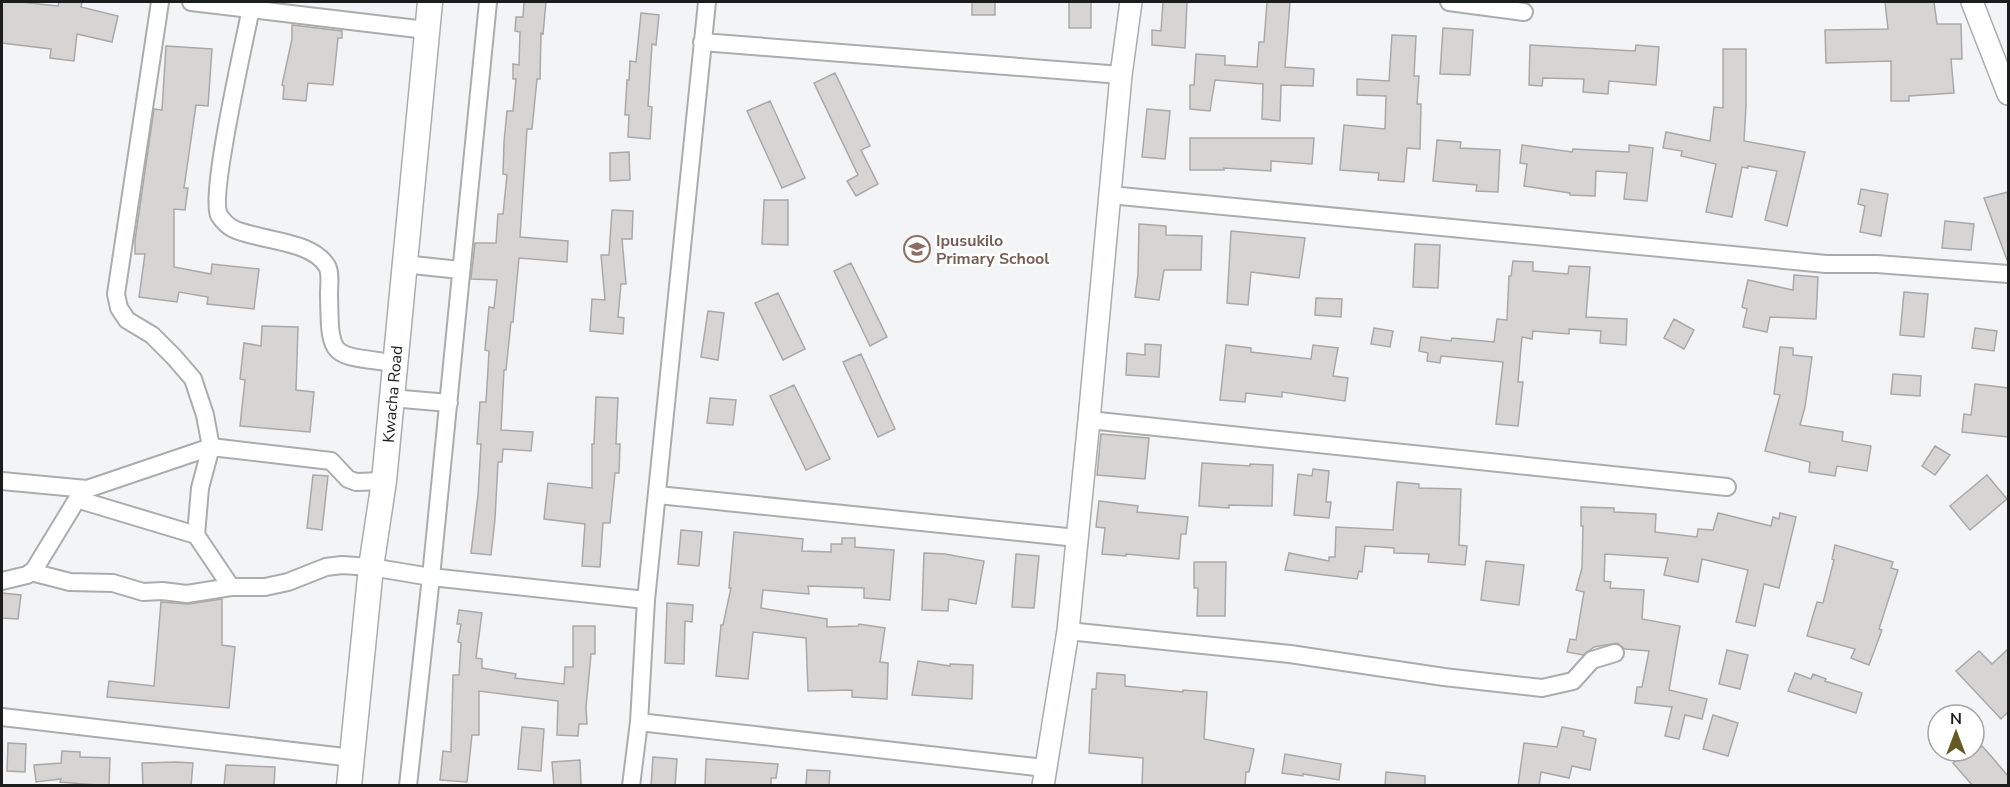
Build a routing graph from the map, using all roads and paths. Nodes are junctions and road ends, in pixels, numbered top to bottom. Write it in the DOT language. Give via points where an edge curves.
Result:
graph roads {
  1 [pos="160,2"];
  2 [pos="191,2"];
  3 [pos="430,2"];
  4 [pos="488,2"];
  5 [pos="707,2"];
  6 [pos="1131,2"];
  7 [pos="1449,2"];
  8 [pos="1972,2"];
  9 [pos="229,3"];
  10 [pos="251,8"];
  11 [pos="1524,12"];
  12 [pos="426,30"];
  13 [pos="702,42"];
  14 [pos="1120,75"];
  15 [pos="2008,94"];
  16 [pos="1110,195"];
  17 [pos="404,264"];
  18 [pos="460,270"];
  19 [pos="2008,274"];
  20 [pos="394,363"];
  21 [pos="391,398"];
  22 [pos="449,403"];
  23 [pos="1089,420"];
  24 [pos="210,447"];
  25 [pos="2,481"];
  26 [pos="384,481"];
  27 [pos="1726,487"];
  28 [pos="85,495"];
  29 [pos="658,495"];
  30 [pos="196,535"];
  31 [pos="1077,538"];
  32 [pos="371,567"];
  33 [pos="31,573"];
  34 [pos="431,577"];
  35 [pos="2,581"];
  36 [pos="231,587"];
  37 [pos="646,600"];
  38 [pos="1068,631"];
  39 [pos="1615,653"];
  40 [pos="2,717"];
  41 [pos="639,722"];
  42 [pos="353,759"];
  43 [pos="1044,777"];
  44 [pos="349,786"];
  45 [pos="408,786"];
  46 [pos="631,786"];
  1 -- 24 [label="street" via="116,294 127,320 152,335 193,379 206,415"];
  2 -- 9 [label="street"];
  3 -- 12 [label="main road, Kwacha Road"];
  4 -- 18 [label="street"];
  5 -- 13 [label="street"];
  6 -- 14 [label="street"];
  7 -- 11 [label="street"];
  8 -- 15 [label="street"];
  9 -- 10 [label="street"];
  10 -- 12 [label="street"];
  10 -- 20 [label="street" via="218,177 218,213 230,229 303,248 320,258 328,268 332,346 343,355"];
  12 -- 17 [label="main road, Kwacha Road"];
  13 -- 14 [label="street"];
  13 -- 29 [label="street"];
  14 -- 16 [label="street"];
  16 -- 19 [label="street" via="1827,264"];
  16 -- 23 [label="street"];
  17 -- 18 [label="street"];
  17 -- 20 [label="main road, Kwacha Road"];
  18 -- 22 [label="street"];
  20 -- 21 [label="main road, Kwacha Road"];
  21 -- 22 [label="street"];
  21 -- 26 [label="main road, Kwacha Road"];
  22 -- 34 [label="street"];
  23 -- 27 [label="street"];
  23 -- 31 [label="street"];
  24 -- 26 [label="street" via="331,461 348,480"];
  24 -- 28 [label="street"];
  24 -- 30 [label="street" via="200,488"];
  25 -- 28 [label="street"];
  26 -- 32 [label="main road, Kwacha Road"];
  28 -- 30 [label="street"];
  28 -- 33 [label="street" via="76,501"];
  29 -- 31 [label="street"];
  29 -- 37 [label="street"];
  30 -- 36 [label="street"];
  31 -- 38 [label="street"];
  32 -- 34 [label="street"];
  32 -- 36 [label="street" via="335,566 265,587"];
  32 -- 42 [label="main road, Kwacha Road"];
  33 -- 35 [label="street"];
  33 -- 36 [label="street" via="70,582 113,583 143,592 187,594"];
  34 -- 37 [label="street"];
  34 -- 45 [label="street"];
  37 -- 41 [label="street"];
  38 -- 39 [label="street" via="1290,654 1542,688 1572,681 1592,660"];
  38 -- 43 [label="street"];
  40 -- 42 [label="street"];
  41 -- 43 [label="street"];
  41 -- 46 [label="street"];
  42 -- 44 [label="main road, Kwacha Road"];
}
